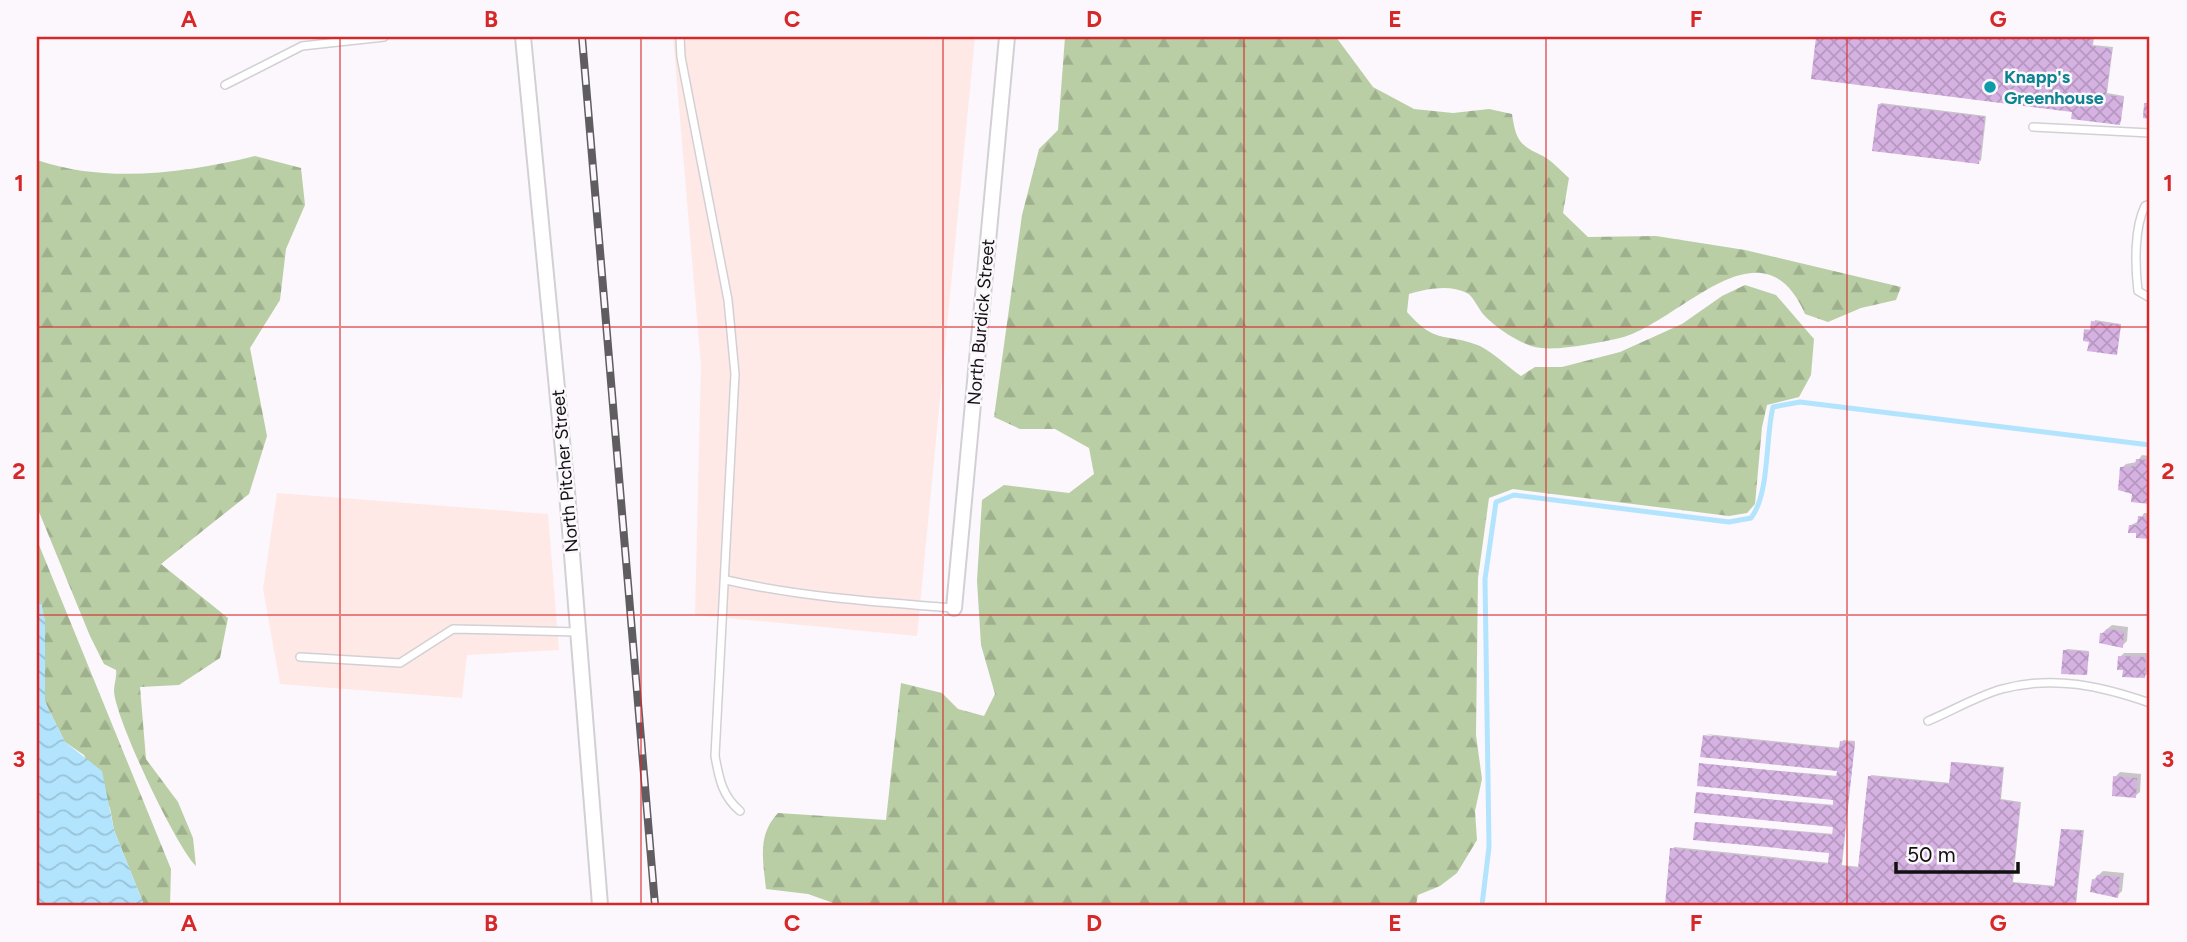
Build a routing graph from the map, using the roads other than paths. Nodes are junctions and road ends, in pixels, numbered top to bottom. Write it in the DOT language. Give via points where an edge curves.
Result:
graph roads {
  1 [pos="384,37"];
  2 [pos="523,37"];
  3 [pos="680,37"];
  4 [pos="1007,37"];
  5 [pos="225,85"];
  6 [pos="2033,127"];
  7 [pos="2150,133"];
  8 [pos="2150,204"];
  9 [pos="2150,298"];
  10 [pos="726,580"];
  11 [pos="954,608"];
  12 [pos="578,632"];
  13 [pos="300,657"];
  14 [pos="2150,703"];
  15 [pos="1927,721"];
  16 [pos="740,811"];
  17 [pos="600,905"];
  1 -- 5 [label="lane" via="302,46"];
  2 -- 12 [label="street, North Pitcher Street"];
  3 -- 10 [label="lane" via="728,300 735,374"];
  4 -- 11 [label="street, North Burdick Street"];
  6 -- 7 [label="lane"];
  8 -- 9 [label="lane" via="2139,216 2136,279 2138,291"];
  10 -- 11 [label="lane" via="844,599"];
  10 -- 16 [label="lane" via="715,756 722,789"];
  12 -- 13 [label="lane" via="453,629 400,663"];
  12 -- 17 [label="street, North Pitcher Street"];
  14 -- 15 [label="lane" via="2099,686 2040,683 2001,689"];
}
